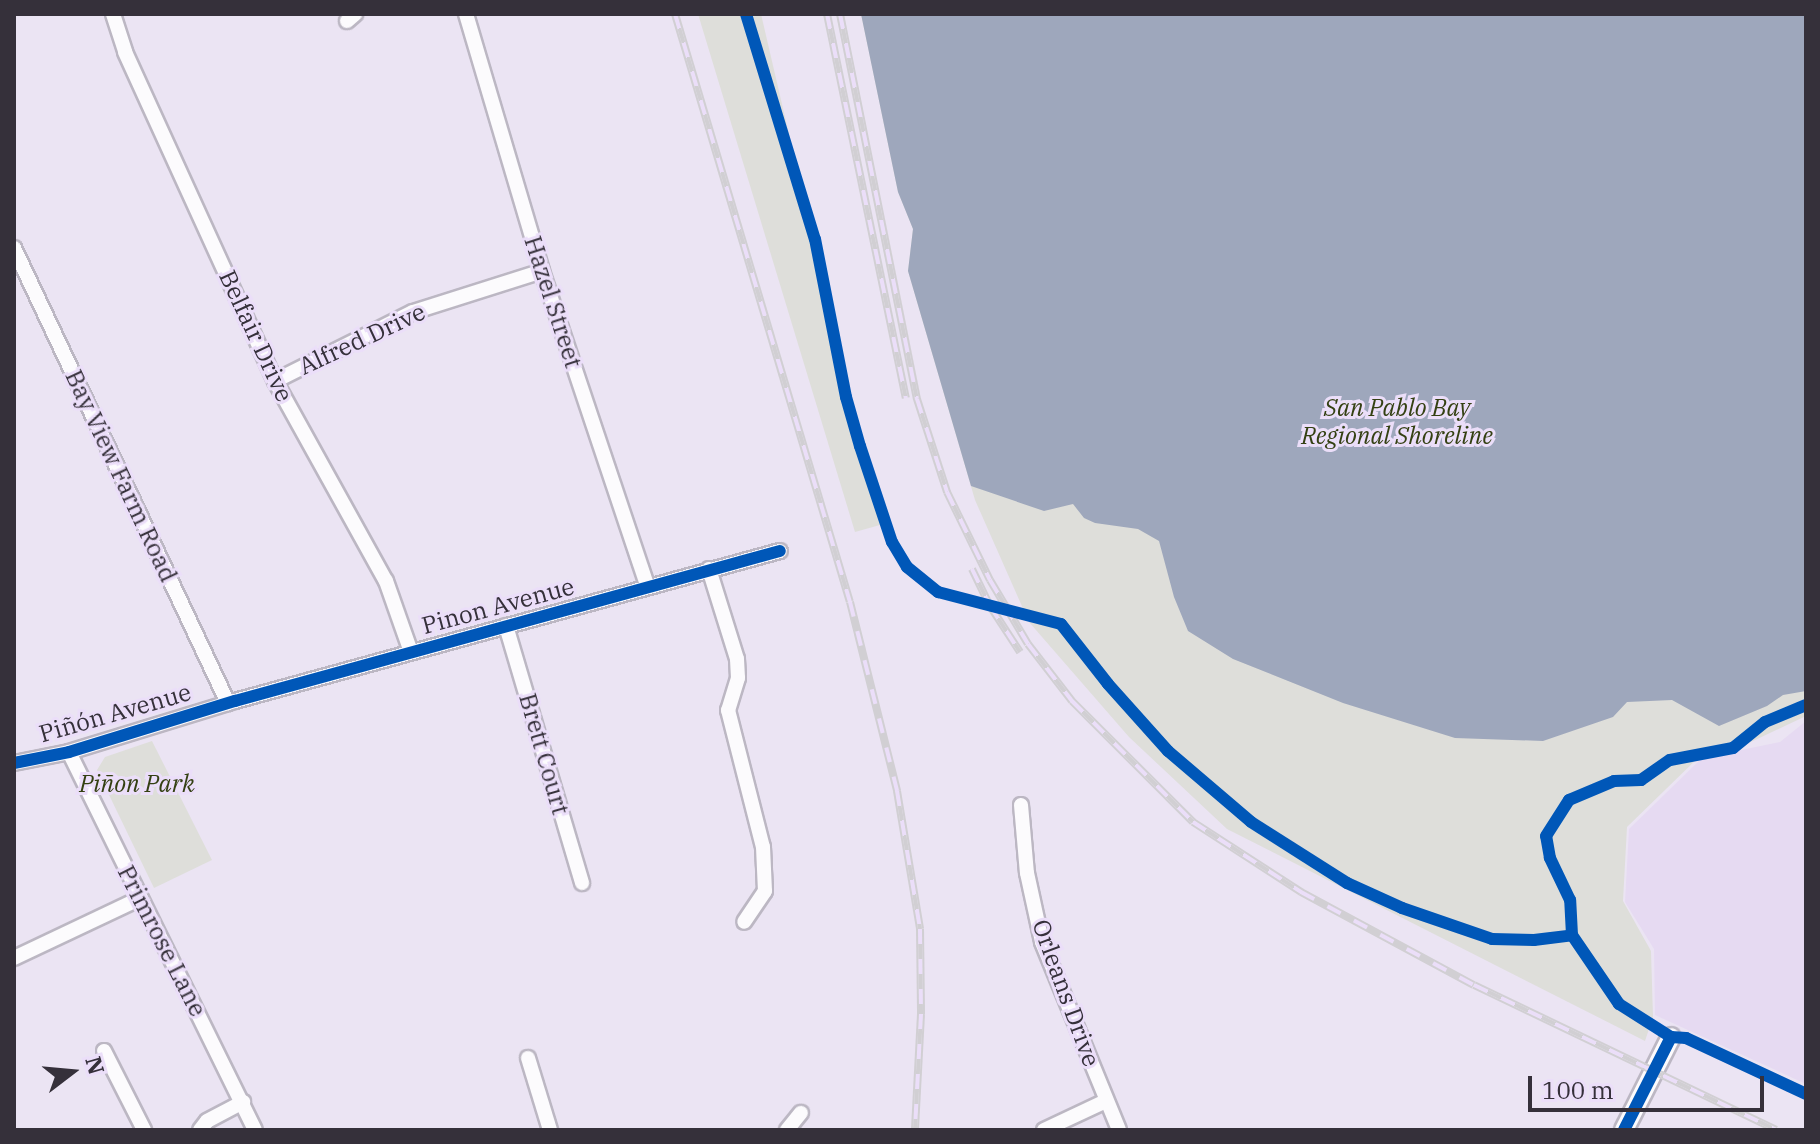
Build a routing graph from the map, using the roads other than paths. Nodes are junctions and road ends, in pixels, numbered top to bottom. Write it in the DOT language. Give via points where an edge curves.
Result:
graph roads {
  1 [pos="113,14"];
  2 [pos="466,14"];
  3 [pos="14,248"];
  4 [pos="542,271"];
  5 [pos="275,381"];
  6 [pos="780,551"];
  7 [pos="709,569"];
  8 [pos="648,587"];
  9 [pos="506,626"];
  10 [pos="411,652"];
  11 [pos="228,703"];
  12 [pos="69,752"];
  13 [pos="14,763"];
  14 [pos="1021,805"];
  15 [pos="582,883"];
  16 [pos="141,898"];
  17 [pos="744,922"];
  18 [pos="14,958"];
  19 [pos="1671,1037"];
  20 [pos="104,1051"];
  21 [pos="528,1058"];
  22 [pos="1106,1101"];
  23 [pos="243,1102"];
  24 [pos="801,1113"];
  25 [pos="144,1130"];
  26 [pos="200,1130"];
  27 [pos="255,1130"];
  28 [pos="550,1130"];
  29 [pos="787,1130"];
  30 [pos="1044,1130"];
  31 [pos="1119,1130"];
  32 [pos="1624,1130"];
  1 -- 5 [label="street, Belfair Drive" via="125,52"];
  2 -- 4 [label="street, Hazel Street"];
  3 -- 11 [label="street, Bay View Farm Road"];
  4 -- 5 [label="street, Alfred Drive" via="413,312"];
  4 -- 8 [label="street, Hazel Street"];
  5 -- 10 [label="street, Belfair Drive" via="386,581"];
  6 -- 7 [label="street, Pinon Avenue"];
  7 -- 8 [label="street, Pinon Avenue"];
  7 -- 17 [label="street" via="737,659 738,678 728,710 763,847 765,891"];
  8 -- 9 [label="street, Pinon Avenue"];
  9 -- 10 [label="street, Pinon Avenue"];
  9 -- 15 [label="street, Brett Court"];
  10 -- 11 [label="street, Pinon Avenue"];
  11 -- 12 [label="street, Piñón Avenue"];
  12 -- 13 [label="street, Piñón Avenue"];
  12 -- 16 [label="street, Primrose Lane"];
  14 -- 22 [label="street, Orleans Drive" via="1027,873 1042,942"];
  16 -- 18 [label="street"];
  16 -- 23 [label="street, Primrose Lane"];
  19 -- 32 [label="street"];
  20 -- 25 [label="street"];
  21 -- 28 [label="street"];
  22 -- 30 [label="street"];
  22 -- 31 [label="street, Orleans Drive"];
  23 -- 26 [label="street"];
  23 -- 27 [label="street, Primrose Lane"];
  24 -- 29 [label="street"];
}
